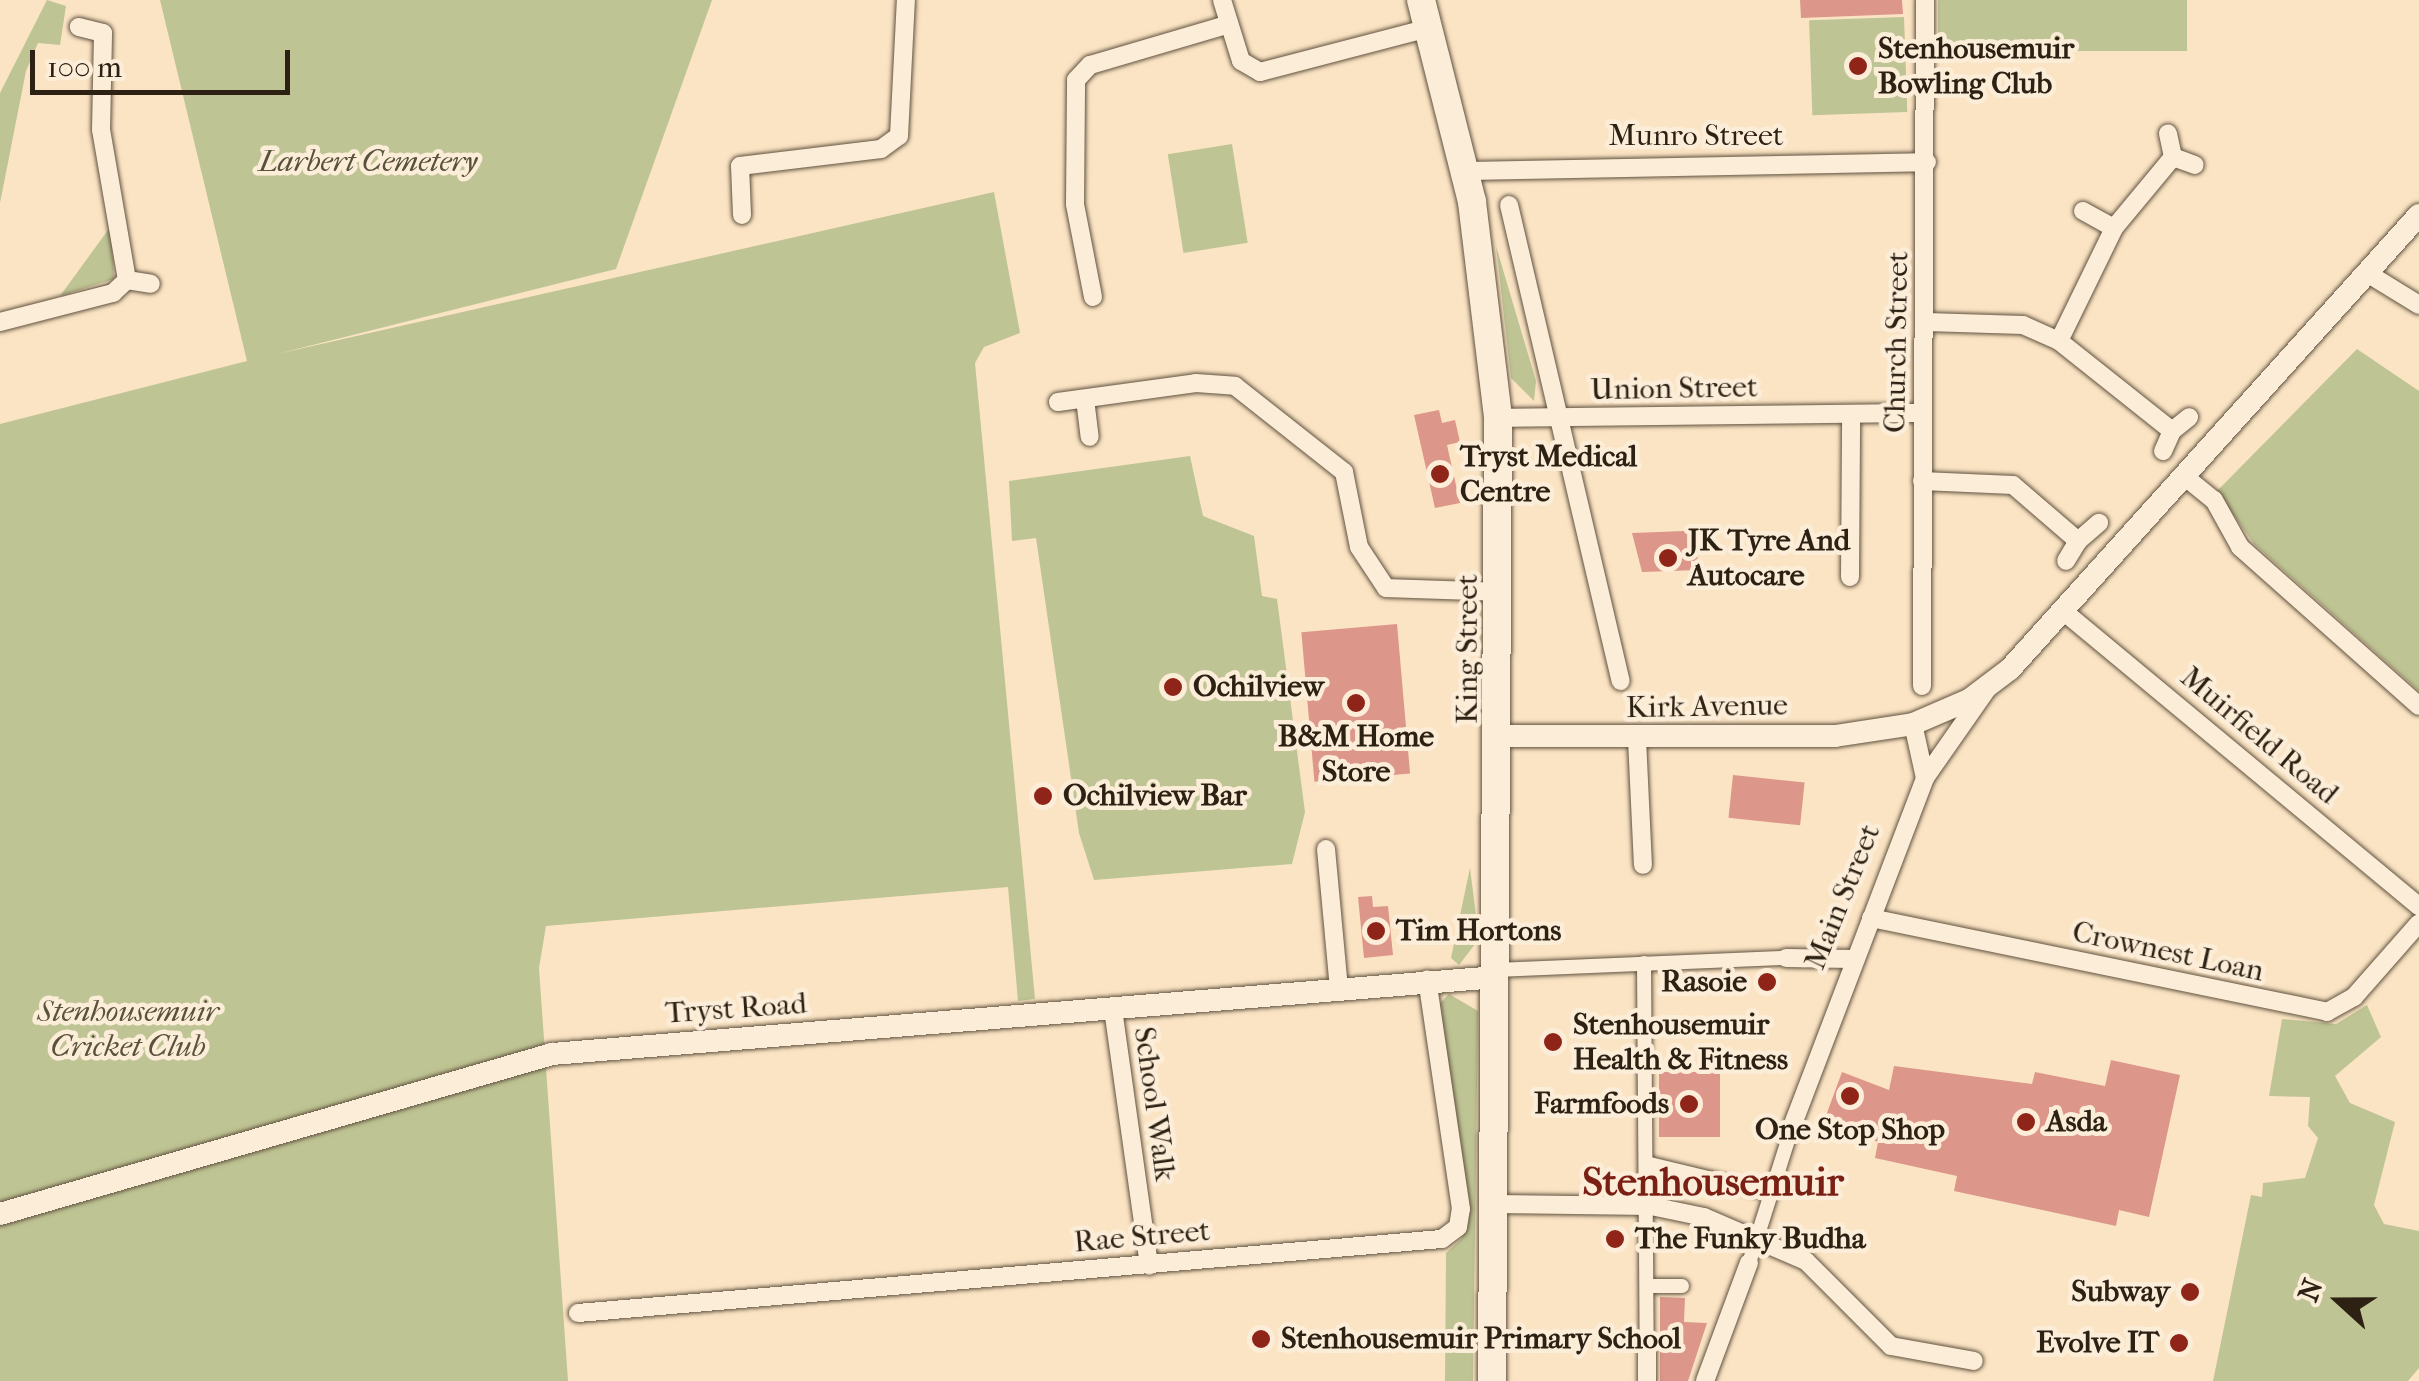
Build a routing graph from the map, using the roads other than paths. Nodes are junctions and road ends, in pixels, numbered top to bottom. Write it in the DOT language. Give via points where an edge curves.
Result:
graph roads {
  1 [pos="906,0"];
  2 [pos="1222,0"];
  3 [pos="1421,0"];
  4 [pos="1925,0"];
  5 [pos="1229,24"];
  6 [pos="79,27"];
  7 [pos="1430,28"];
  8 [pos="2168,134"];
  9 [pos="2172,158"];
  10 [pos="1928,162"];
  11 [pos="2195,164"];
  12 [pos="1465,171"];
  13 [pos="1510,205"];
  14 [pos="2083,211"];
  15 [pos="742,215"];
  16 [pos="2413,222"];
  17 [pos="2114,228"];
  18 [pos="2367,273"];
  19 [pos="128,280"];
  20 [pos="151,284"];
  21 [pos="1094,297"];
  22 [pos="2419,305"];
  23 [pos="0,322"];
  24 [pos="1926,322"];
  25 [pos="2059,341"];
  26 [pos="1085,399"];
  27 [pos="1058,402"];
  28 [pos="1851,414"];
  29 [pos="1923,414"];
  30 [pos="1565,417"];
  31 [pos="2189,417"];
  32 [pos="1498,418"];
  33 [pos="2172,431"];
  34 [pos="1090,437"];
  35 [pos="2163,451"];
  36 [pos="2184,476"];
  37 [pos="1922,480"];
  38 [pos="2100,523"];
  39 [pos="2078,541"];
  40 [pos="2066,562"];
  41 [pos="1850,576"];
  42 [pos="1502,592"];
  43 [pos="2062,610"];
  44 [pos="1621,681"];
  45 [pos="1922,686"];
  46 [pos="1987,688"];
  47 [pos="2419,706"];
  48 [pos="1913,724"];
  49 [pos="1500,736"];
  50 [pos="1636,739"];
  51 [pos="1924,778"];
  52 [pos="1326,849"];
  53 [pos="1644,865"];
  54 [pos="2419,906"];
  55 [pos="1871,918"];
  56 [pos="2419,922"];
  57 [pos="1786,958"];
  58 [pos="1853,958"];
  59 [pos="1644,963"];
  60 [pos="1497,974"];
  61 [pos="1428,980"];
  62 [pos="1340,989"];
  63 [pos="1113,1010"];
  64 [pos="1793,1124"];
  65 [pos="1650,1164"];
  66 [pos="1770,1193"];
  67 [pos="1496,1204"];
  68 [pos="1651,1206"];
  69 [pos="0,1214"];
  70 [pos="1756,1235"];
  71 [pos="1749,1263"];
  72 [pos="1150,1265"];
  73 [pos="1649,1286"];
  74 [pos="1682,1286"];
  75 [pos="578,1313"];
  76 [pos="1647,1350"];
  77 [pos="1974,1360"];
  78 [pos="1492,1381"];
  79 [pos="1647,1381"];
  80 [pos="1705,1381"];
  1 -- 15 [label="street" via="899,136 882,149 740,166"];
  2 -- 5 [label="street"];
  3 -- 7 [label="main road, King Street"];
  4 -- 10 [label="street, Church Street"];
  5 -- 7 [label="street" via="1241,61 1260,72"];
  5 -- 21 [label="street" via="1090,64 1076,80 1075,204"];
  6 -- 19 [label="street" via="103,33 101,130"];
  7 -- 12 [label="main road, King Street"];
  8 -- 9 [label="street"];
  9 -- 11 [label="street"];
  9 -- 17 [label="street"];
  10 -- 12 [label="street, Munro Street"];
  10 -- 24 [label="street, Church Street"];
  12 -- 32 [label="main road, King Street"];
  13 -- 30 [label="street"];
  14 -- 17 [label="street"];
  16 -- 18 [label="street, Main Street"];
  17 -- 25 [label="street"];
  18 -- 22 [label="street"];
  18 -- 36 [label="street, Main Street"];
  19 -- 20 [label="street"];
  19 -- 23 [label="street" via="113,293"];
  24 -- 25 [label="street" via="2023,325"];
  24 -- 29 [label="street, Church Street"];
  25 -- 33 [label="street"];
  26 -- 27 [label="street"];
  26 -- 34 [label="street"];
  26 -- 42 [label="street" via="1196,383 1235,386 1344,472 1359,547 1386,588"];
  28 -- 29 [label="street, Union Street"];
  28 -- 30 [label="street, Union Street"];
  28 -- 41 [label="street"];
  29 -- 37 [label="street, Church Street"];
  30 -- 32 [label="street, Union Street"];
  30 -- 44 [label="street"];
  31 -- 33 [label="street"];
  32 -- 42 [label="main road, King Street"];
  33 -- 35 [label="street"];
  36 -- 43 [label="street, Main Street"];
  36 -- 47 [label="street" via="2214,500 2240,547"];
  37 -- 39 [label="street" via="2013,485"];
  37 -- 45 [label="street, Church Street"];
  38 -- 39 [label="street"];
  39 -- 40 [label="street"];
  42 -- 49 [label="main road, King Street"];
  43 -- 46 [label="street, Main Street"];
  43 -- 54 [label="street, Muirfield Road"];
  46 -- 48 [label="street, Main Street"];
  46 -- 51 [label="street, Main Street"];
  48 -- 50 [label="street, Kirk Avenue" via="1835,736"];
  48 -- 51 [label="street"];
  49 -- 50 [label="street, Kirk Avenue"];
  49 -- 60 [label="main road, King Street"];
  50 -- 53 [label="street"];
  51 -- 55 [label="street, Main Street"];
  52 -- 62 [label="street"];
  55 -- 56 [label="street, Crownest Loan" via="2327,1012 2354,997"];
  55 -- 58 [label="street, Main Street"];
  57 -- 58 [label="street"];
  57 -- 59 [label="street"];
  58 -- 64 [label="street, Main Street"];
  59 -- 60 [label="street"];
  59 -- 65 [label="street"];
  60 -- 61 [label="street, Tryst Road"];
  60 -- 67 [label="main road, King Street"];
  61 -- 62 [label="street, Tryst Road"];
  61 -- 72 [label="street, Rae Street" via="1461,1209 1452,1234"];
  62 -- 63 [label="street, Tryst Road"];
  63 -- 69 [label="street, Tryst Road" via="538,1056"];
  63 -- 72 [label="street, School Walk"];
  64 -- 66 [label="street, Main Street"];
  65 -- 66 [label="street"];
  65 -- 68 [label="street"];
  66 -- 70 [label="street, Main Street"];
  67 -- 68 [label="street"];
  67 -- 78 [label="main road, King Street"];
  68 -- 70 [label="street"];
  68 -- 73 [label="street"];
  70 -- 71 [label="street, Main Street"];
  70 -- 77 [label="street" via="1825,1276 1891,1346"];
  71 -- 80 [label="street, Main Street"];
  72 -- 75 [label="street, Rae Street"];
  73 -- 74 [label="street"];
  73 -- 76 [label="street"];
  76 -- 79 [label="street"];
}
